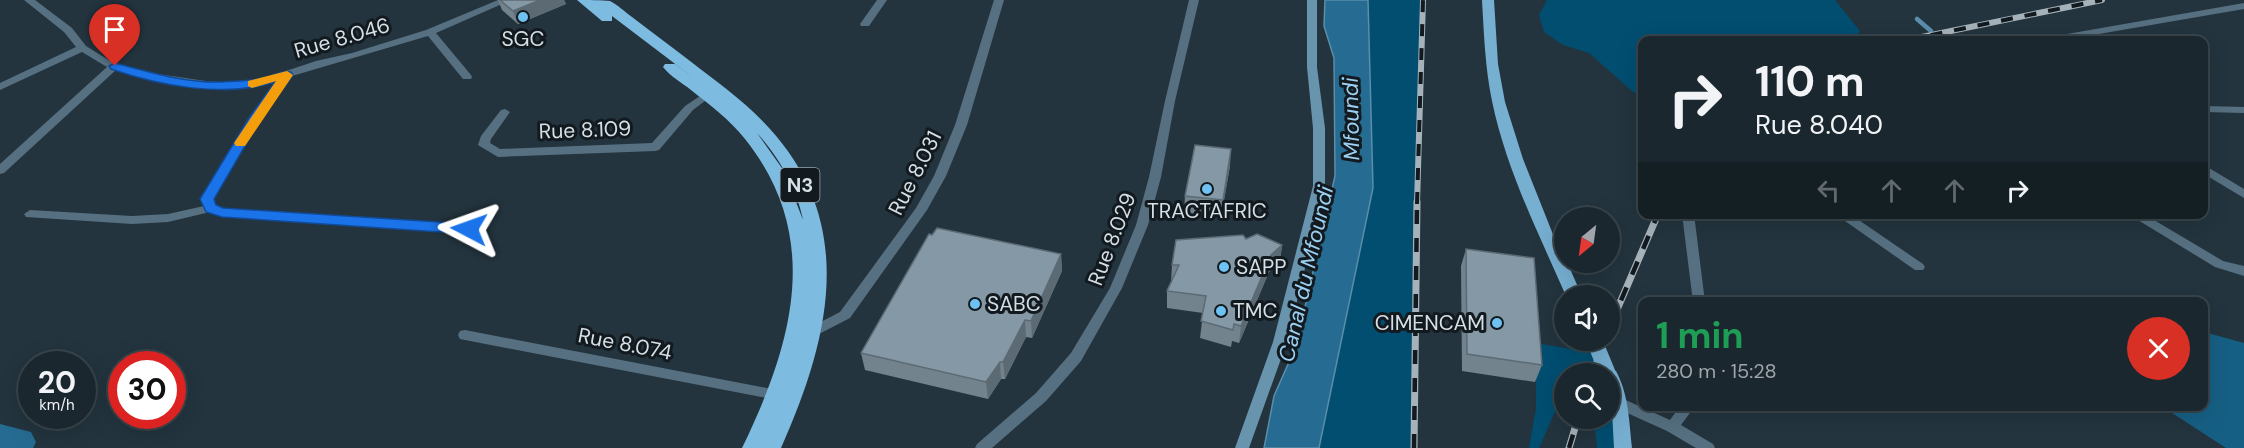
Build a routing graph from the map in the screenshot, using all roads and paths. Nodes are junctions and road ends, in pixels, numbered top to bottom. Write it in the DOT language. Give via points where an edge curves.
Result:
graph roads {
  1 [pos="29,0"];
  2 [pos="506,0"];
  3 [pos="584,0"];
  4 [pos="600,0"];
  5 [pos="882,0"];
  6 [pos="999,0"];
  7 [pos="1194,0"];
  8 [pos="1312,0"];
  9 [pos="1488,0"];
  10 [pos="2244,7"];
  11 [pos="865,24"];
  12 [pos="430,32"];
  13 [pos="2074,36"];
  14 [pos="82,48"];
  15 [pos="115,66"];
  16 [pos="287,75"];
  17 [pos="467,77"];
  18 [pos="0,87"];
  19 [pos="706,95"];
  20 [pos="2208,109"];
  21 [pos="2244,110"];
  22 [pos="505,112"];
  23 [pos="0,170"];
  24 [pos="2208,171"];
  25 [pos="2224,181"];
  26 [pos="2244,182"];
  27 [pos="2244,194"];
  28 [pos="211,208"];
  29 [pos="30,214"];
  30 [pos="1689,219"];
  31 [pos="1848,219"];
  32 [pos="2142,219"];
  33 [pos="469,229"];
  34 [pos="1919,267"];
  35 [pos="2244,271"];
  36 [pos="1570,285"];
  37 [pos="1698,297"];
  38 [pos="814,331"];
  39 [pos="465,335"];
  40 [pos="777,395"];
  41 [pos="1620,403"];
  42 [pos="1684,411"];
  43 [pos="1620,414"];
  44 [pos="1672,427"];
  45 [pos="752,448"];
  46 [pos="771,448"];
  47 [pos="982,448"];
  48 [pos="1242,448"];
  49 [pos="1623,448"];
  50 [pos="1708,448"];
  1 -- 14 [label="street, Rue 8.046" via="68,30"];
  2 -- 12 [label="street, Rue 8.046"];
  3 -- 19 [label="highway, N3"];
  4 -- 38 [label="highway, N3" via="714,87 765,133 785,158 809,207 816,236 820,270"];
  5 -- 11 [label="street"];
  6 -- 38 [label="street, Rue 8.031" via="961,125 921,210 860,297 844,315"];
  7 -- 47 [label="street, Rue 8.029" via="1155,177 1142,225 1116,288 1077,357 1041,397"];
  8 -- 48 [label="main road" via="1319,186 1280,342"];
  9 -- 36 [label="main road" via="1493,73 1509,138 1521,176"];
  10 -- 13 [label="street"];
  12 -- 16 [label="street, Rue 8.046"];
  12 -- 17 [label="street"];
  14 -- 15 [label="street, Rue 8.046"];
  14 -- 18 [label="street"];
  15 -- 16 [label="street, Rue 8.046" via="136,74 219,86 263,82"];
  15 -- 23 [label="street"];
  16 -- 28 [label="street" via="255,118 207,199"];
  19 -- 22 [label="street, Rue 8.109" via="689,108 655,147 498,153 484,145 485,139"];
  19 -- 40 [label="highway, N3" via="750,135 794,210 802,273 800,320"];
  20 -- 21 [label="street"];
  24 -- 25 [label="street"];
  25 -- 26 [label="street"];
  25 -- 27 [label="street"];
  28 -- 29 [label="street" via="168,218 132,220"];
  28 -- 33 [label="street" via="222,212"];
  30 -- 37 [label="street"];
  31 -- 34 [label="street"];
  32 -- 35 [label="street" via="2219,264"];
  38 -- 46 [label="highway, N3" via="804,373"];
  39 -- 40 [label="street, Rue 8.074"];
  40 -- 45 [label="highway, N3"];
  41 -- 44 [label="street"];
  42 -- 44 [label="street"];
  43 -- 49 [label="main road"];
  44 -- 50 [label="street"];
}
